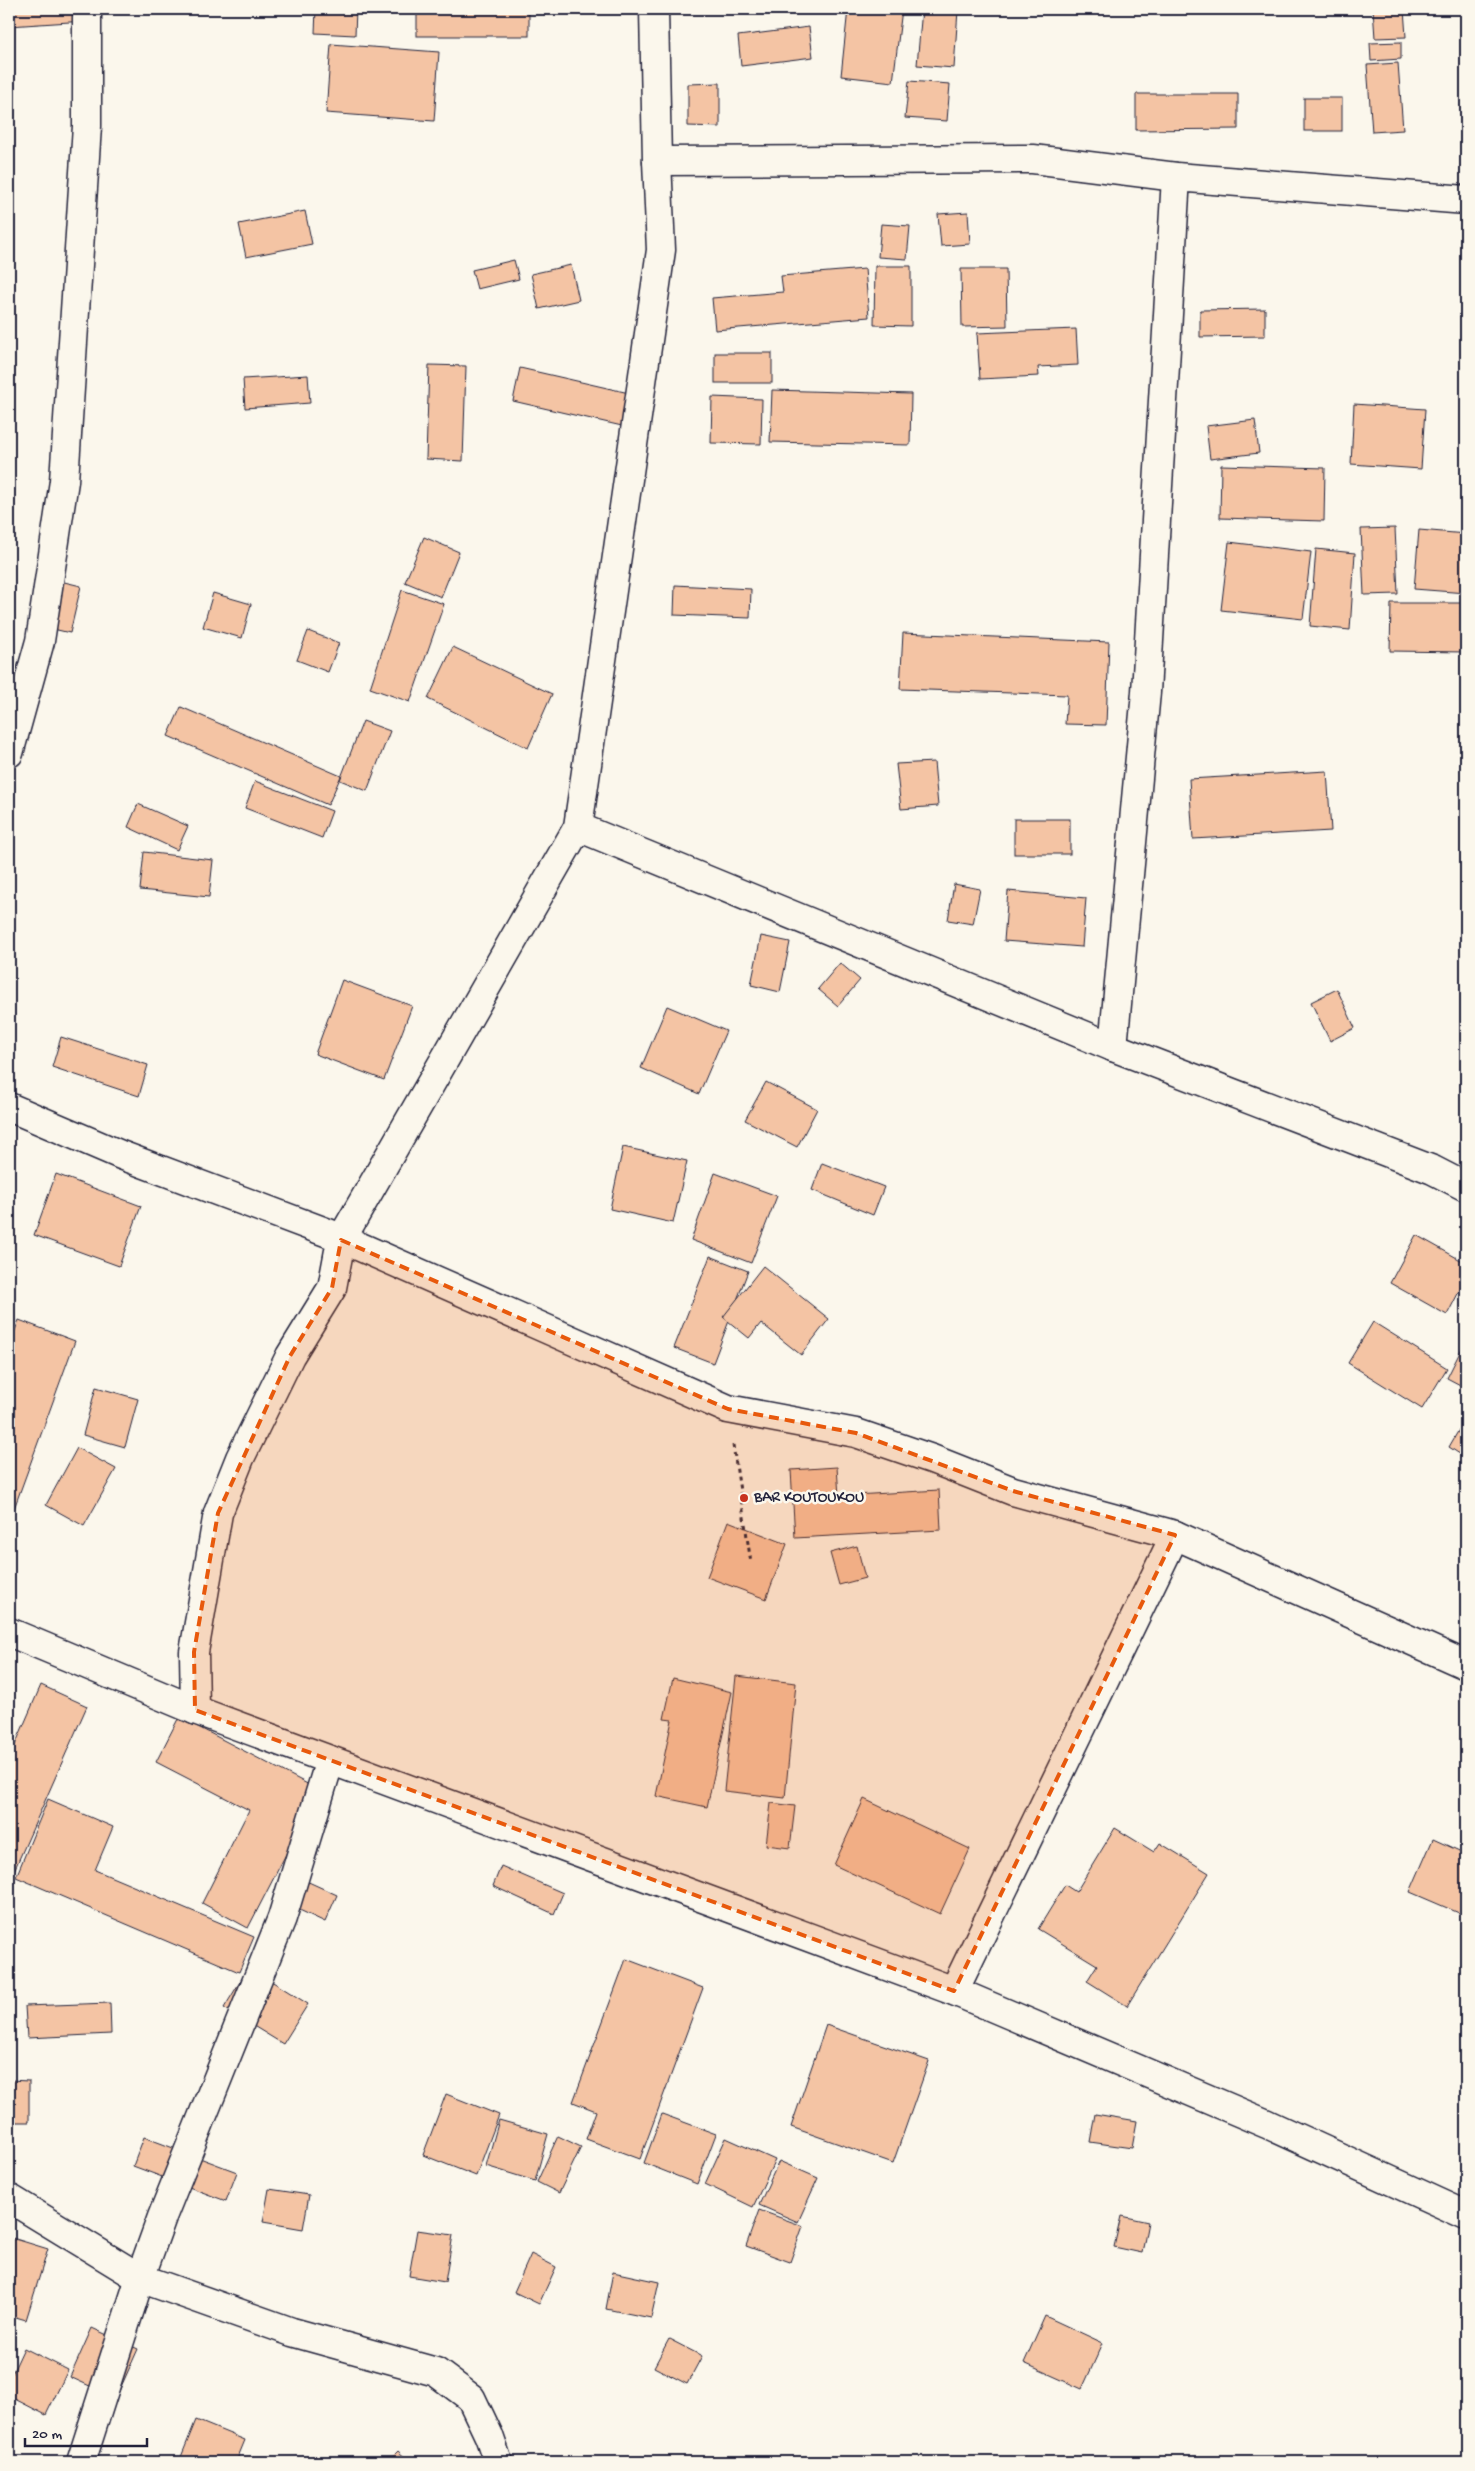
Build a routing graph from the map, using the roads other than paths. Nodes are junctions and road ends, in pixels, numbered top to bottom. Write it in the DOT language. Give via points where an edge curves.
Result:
graph roads {
  1 [pos="87,9"];
  2 [pos="654,9"];
  3 [pos="657,161"];
  4 [pos="1176,177"];
  5 [pos="1466,200"];
  6 [pos="9,753"];
  7 [pos="578,826"];
  8 [pos="1114,1047"];
  9 [pos="9,1107"];
  10 [pos="1466,1187"];
  11 [pos="341,1240"];
  12 [pos="1175,1535"];
  13 [pos="9,1632"];
  14 [pos="1466,1665"];
  15 [pos="195,1710"];
  16 [pos="330,1760"];
  17 [pos="954,1991"];
  18 [pos="9,2198"];
  19 [pos="1466,2215"];
  20 [pos="140,2278"];
  21 [pos="81,2462"];
  22 [pos="498,2462"];
  1 -- 6 [label="street" via="87,126 64,481 40,641"];
  2 -- 3 [label="street"];
  3 -- 4 [label="street" via="1033,159"];
  3 -- 7 [label="street" via="661,250"];
  4 -- 5 [label="street"];
  4 -- 8 [label="street" via="1146,692"];
  7 -- 8 [label="street"];
  7 -- 11 [label="street"];
  8 -- 10 [label="street" via="1433,1170"];
  9 -- 11 [label="street" via="121,1156"];
  11 -- 12 [label="street" via="728,1409 856,1433 1013,1491"];
  11 -- 15 [label="street" via="332,1288 290,1356 240,1458 218,1513 194,1652"];
  12 -- 14 [label="street"];
  12 -- 17 [label="street"];
  13 -- 15 [label="street"];
  15 -- 16 [label="street"];
  16 -- 17 [label="street"];
  16 -- 20 [label="street" via="282,1918"];
  17 -- 19 [label="street" via="1267,2124"];
  18 -- 20 [label="street"];
  20 -- 21 [label="street"];
  20 -- 22 [label="street" via="292,2332 436,2372 471,2398"];
}
